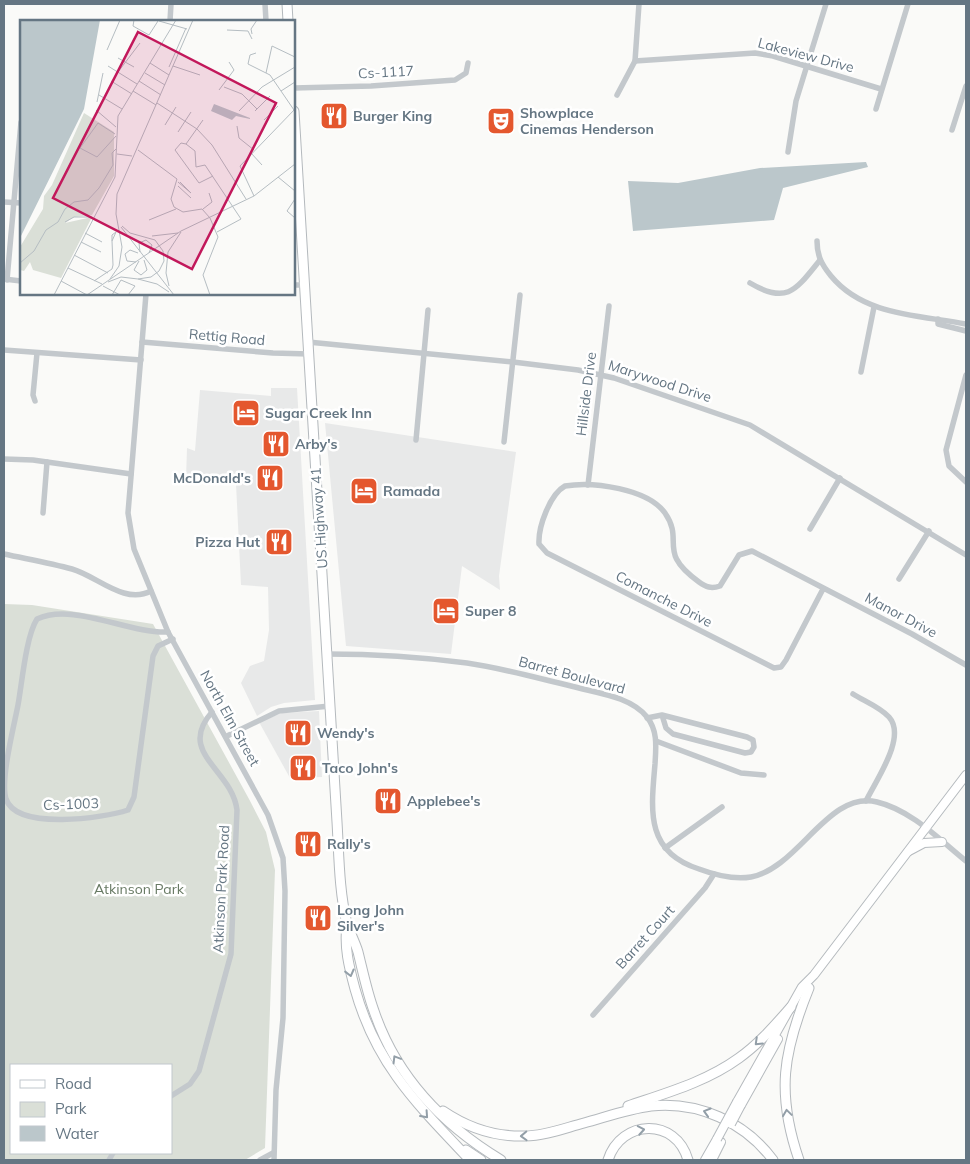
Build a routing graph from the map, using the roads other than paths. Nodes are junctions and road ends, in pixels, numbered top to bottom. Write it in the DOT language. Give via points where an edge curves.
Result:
graph roads {
  1 [pos="171,4"];
  2 [pos="265,4"];
  3 [pos="287,4"];
  4 [pos="639,4"];
  5 [pos="826,4"];
  6 [pos="908,4"];
  7 [pos="170,20"];
  8 [pos="266,20"];
  9 [pos="288,20"];
  10 [pos="635,61"];
  11 [pos="468,63"];
  12 [pos="806,66"];
  13 [pos="966,86"];
  14 [pos="295,88"];
  15 [pos="881,89"];
  16 [pos="617,95"];
  17 [pos="876,109"];
  18 [pos="952,130"];
  19 [pos="20,134"];
  20 [pos="295,151"];
  21 [pos="788,152"];
  22 [pos="4,202"];
  23 [pos="14,203"];
  24 [pos="20,204"];
  25 [pos="297,216"];
  26 [pos="818,241"];
  27 [pos="820,260"];
  28 [pos="5,280"];
  29 [pos="20,281"];
  30 [pos="750,283"];
  31 [pos="295,285"];
  32 [pos="305,285"];
  33 [pos="146,295"];
  34 [pos="520,295"];
  35 [pos="610,306"];
  36 [pos="874,307"];
  37 [pos="428,310"];
  38 [pos="938,319"];
  39 [pos="966,324"];
  40 [pos="966,331"];
  41 [pos="142,342"];
  42 [pos="308,342"];
  43 [pos="4,350"];
  44 [pos="37,353"];
  45 [pos="309,354"];
  46 [pos="424,354"];
  47 [pos="141,360"];
  48 [pos="513,362"];
  49 [pos="861,372"];
  50 [pos="602,374"];
  51 [pos="966,375"];
  52 [pos="35,401"];
  53 [pos="416,440"];
  54 [pos="504,442"];
  55 [pos="4,460"];
  56 [pos="47,462"];
  57 [pos="131,474"];
  58 [pos="840,478"];
  59 [pos="966,482"];
  60 [pos="588,485"];
  61 [pos="43,513"];
  62 [pos="810,529"];
  63 [pos="929,531"];
  64 [pos="4,554"];
  65 [pos="966,556"];
  66 [pos="899,580"];
  67 [pos="824,589"];
  68 [pos="152,591"];
  69 [pos="168,632"];
  70 [pos="173,639"];
  71 [pos="327,654"];
  72 [pos="966,665"];
  73 [pos="853,694"];
  74 [pos="330,706"];
  75 [pos="212,712"];
  76 [pos="662,715"];
  77 [pos="647,718"];
  78 [pos="227,736"];
  79 [pos="656,741"];
  80 [pos="764,775"];
  81 [pos="966,775"];
  82 [pos="866,801"];
  83 [pos="722,807"];
  84 [pos="925,828"];
  85 [pos="942,842"];
  86 [pos="665,848"];
  87 [pos="905,853"];
  88 [pos="966,861"];
  89 [pos="714,874"];
  90 [pos="347,924"];
  91 [pos="814,975"];
  92 [pos="809,988"];
  93 [pos="792,1007"];
  94 [pos="592,1015"];
  95 [pos="172,1095"];
  96 [pos="424,1099"];
  97 [pos="739,1104"];
  98 [pos="571,1126"];
  99 [pos="451,1140"];
  100 [pos="720,1140"];
  101 [pos="274,1153"];
  102 [pos="260,1160"];
  103 [pos="274,1160"];
  104 [pos="470,1160"];
  105 [pos="481,1160"];
  106 [pos="501,1160"];
  107 [pos="608,1160"];
  108 [pos="688,1160"];
  109 [pos="705,1160"];
  110 [pos="712,1160"];
  111 [pos="774,1160"];
  112 [pos="799,1160"];
  1 -- 7 [label="street"];
  2 -- 8 [label="street"];
  3 -- 9 [label="highway"];
  4 -- 10 [label="street"];
  5 -- 12 [label="street"];
  6 -- 15 [label="street"];
  10 -- 12 [label="street, Lakeview Drive" via="755,53"];
  10 -- 16 [label="street"];
  11 -- 14 [label="street, Cs-1117" via="466,73 455,80"];
  12 -- 15 [label="street, Lakeview Drive"];
  12 -- 21 [label="street" via="792,117"];
  13 -- 18 [label="street"];
  15 -- 17 [label="street"];
  19 -- 23 [label="street"];
  20 -- 25 [label="highway, US Highway 41"];
  22 -- 23 [label="street"];
  23 -- 24 [label="street"];
  23 -- 28 [label="street"];
  25 -- 32 [label="highway, US Highway 41"];
  26 -- 27 [label="street"];
  27 -- 30 [label="street" via="800,284 787,292 769,294"];
  27 -- 36 [label="street" via="843,288"];
  28 -- 29 [label="street"];
  31 -- 32 [label="street"];
  32 -- 42 [label="highway, US Highway 41"];
  33 -- 41 [label="street, North Elm Street"];
  34 -- 48 [label="street"];
  35 -- 50 [label="street, Hillside Drive"];
  36 -- 38 [label="street"];
  36 -- 49 [label="street"];
  37 -- 46 [label="street"];
  38 -- 39 [label="street"];
  38 -- 40 [label="street" via="938,324"];
  41 -- 45 [label="street, Rettig Road"];
  41 -- 47 [label="street, North Elm Street"];
  42 -- 45 [label="highway, US Highway 41"];
  42 -- 46 [label="street, Marywood Drive"];
  43 -- 44 [label="street"];
  44 -- 47 [label="street"];
  44 -- 52 [label="street" via="32,395"];
  45 -- 71 [label="highway, US Highway 41"];
  46 -- 48 [label="street, Marywood Drive"];
  46 -- 53 [label="street"];
  47 -- 57 [label="street, North Elm Street"];
  48 -- 50 [label="street, Marywood Drive"];
  48 -- 54 [label="street"];
  50 -- 58 [label="street, Marywood Drive" via="734,418"];
  50 -- 60 [label="street, Hillside Drive"];
  51 -- 59 [label="street" via="946,450 949,466"];
  55 -- 56 [label="street"];
  56 -- 57 [label="street"];
  56 -- 61 [label="street"];
  57 -- 68 [label="street, North Elm Street" via="129,532"];
  58 -- 62 [label="street"];
  58 -- 63 [label="street, Marywood Drive"];
  60 -- 67 [label="street, Manor Drive" via="630,490 654,502 669,521 672,550 678,565 704,586 720,586 737,558 747,551"];
  60 -- 67 [label="street, Comanche Drive" via="565,486 555,495 540,535 539,544 543,551 766,666 783,665"];
  63 -- 65 [label="street, Marywood Drive"];
  63 -- 66 [label="street"];
  64 -- 68 [label="street" via="72,569 124,592 141,596"];
  67 -- 72 [label="street, Manor Drive"];
  68 -- 69 [label="street, North Elm Street"];
  69 -- 70 [label="street, North Elm Street"];
  69 -- 70 [label="street, Cs-1003" via="147,632 64,615 37,619 23,674 5,777 5,795 10,806 27,816 62,820 99,817 128,810 134,797 153,656 158,646"];
  70 -- 75 [label="street, North Elm Street"];
  71 -- 74 [label="highway, US Highway 41"];
  71 -- 77 [label="street, Barret Boulevard" via="371,654 493,667 612,697 636,707"];
  73 -- 82 [label="street" via="888,716 896,733 893,747"];
  74 -- 78 [label="street" via="279,711"];
  74 -- 90 [label="highway, US Highway 41"];
  75 -- 78 [label="street, North Elm Street"];
  75 -- 95 [label="street, Atkinson Park Road" via="200,728 200,746 231,790 237,810 232,949 199,1071 190,1084"];
  76 -- 76 [label="street" via="666,728 673,734 745,753 754,747 753,740 747,737"];
  76 -- 77 [label="street"];
  77 -- 79 [label="street"];
  78 -- 101 [label="street, North Elm Street" via="273,826 284,869 283,1018"];
  79 -- 80 [label="street" via="741,773"];
  79 -- 86 [label="street" via="653,822 657,837"];
  81 -- 84 [label="main road"];
  82 -- 84 [label="street" via="890,806"];
  82 -- 89 [label="street" via="850,803 839,810 794,852 763,873 737,878"];
  83 -- 86 [label="street"];
  84 -- 85 [label="street"];
  84 -- 87 [label="main road"];
  85 -- 87 [label="main road" via="924,843"];
  85 -- 88 [label="street"];
  86 -- 89 [label="street" via="686,864"];
  87 -- 91 [label="main road"];
  89 -- 94 [label="street, Barret Court"];
  96 -- 90 [label="highway, one-way" via="383,1034"];
  90 -- 99 [label="highway, one-way" via="347,960 365,1021 394,1076"];
  91 -- 92 [label="main road"];
  91 -- 93 [label="main road" via="802,987"];
  92 -- 97 [label="main road"];
  112 -- 92 [label="highway, one-way" via="788,1122 784,1075 792,1031"];
  93 -- 97 [label="main road"];
  93 -- 98 [label="highway, one-way" via="748,1051 717,1072"];
  98 -- 96 [label="highway, one-way" via="527,1136 498,1134 470,1127"];
  96 -- 106 [label="highway" via="468,1138"];
  97 -- 100 [label="main road, bridge"];
  111 -- 98 [label="highway, one-way" via="739,1127 713,1113 690,1108 650,1106"];
  99 -- 104 [label="highway"];
  99 -- 105 [label="highway"];
  100 -- 109 [label="main road"];
  100 -- 110 [label="main road"];
  101 -- 102 [label="street"];
  101 -- 103 [label="street, North Elm Street"];
  107 -- 108 [label="highway, one-way" via="611,1150 623,1136 646,1128 660,1130 673,1137"];
}
